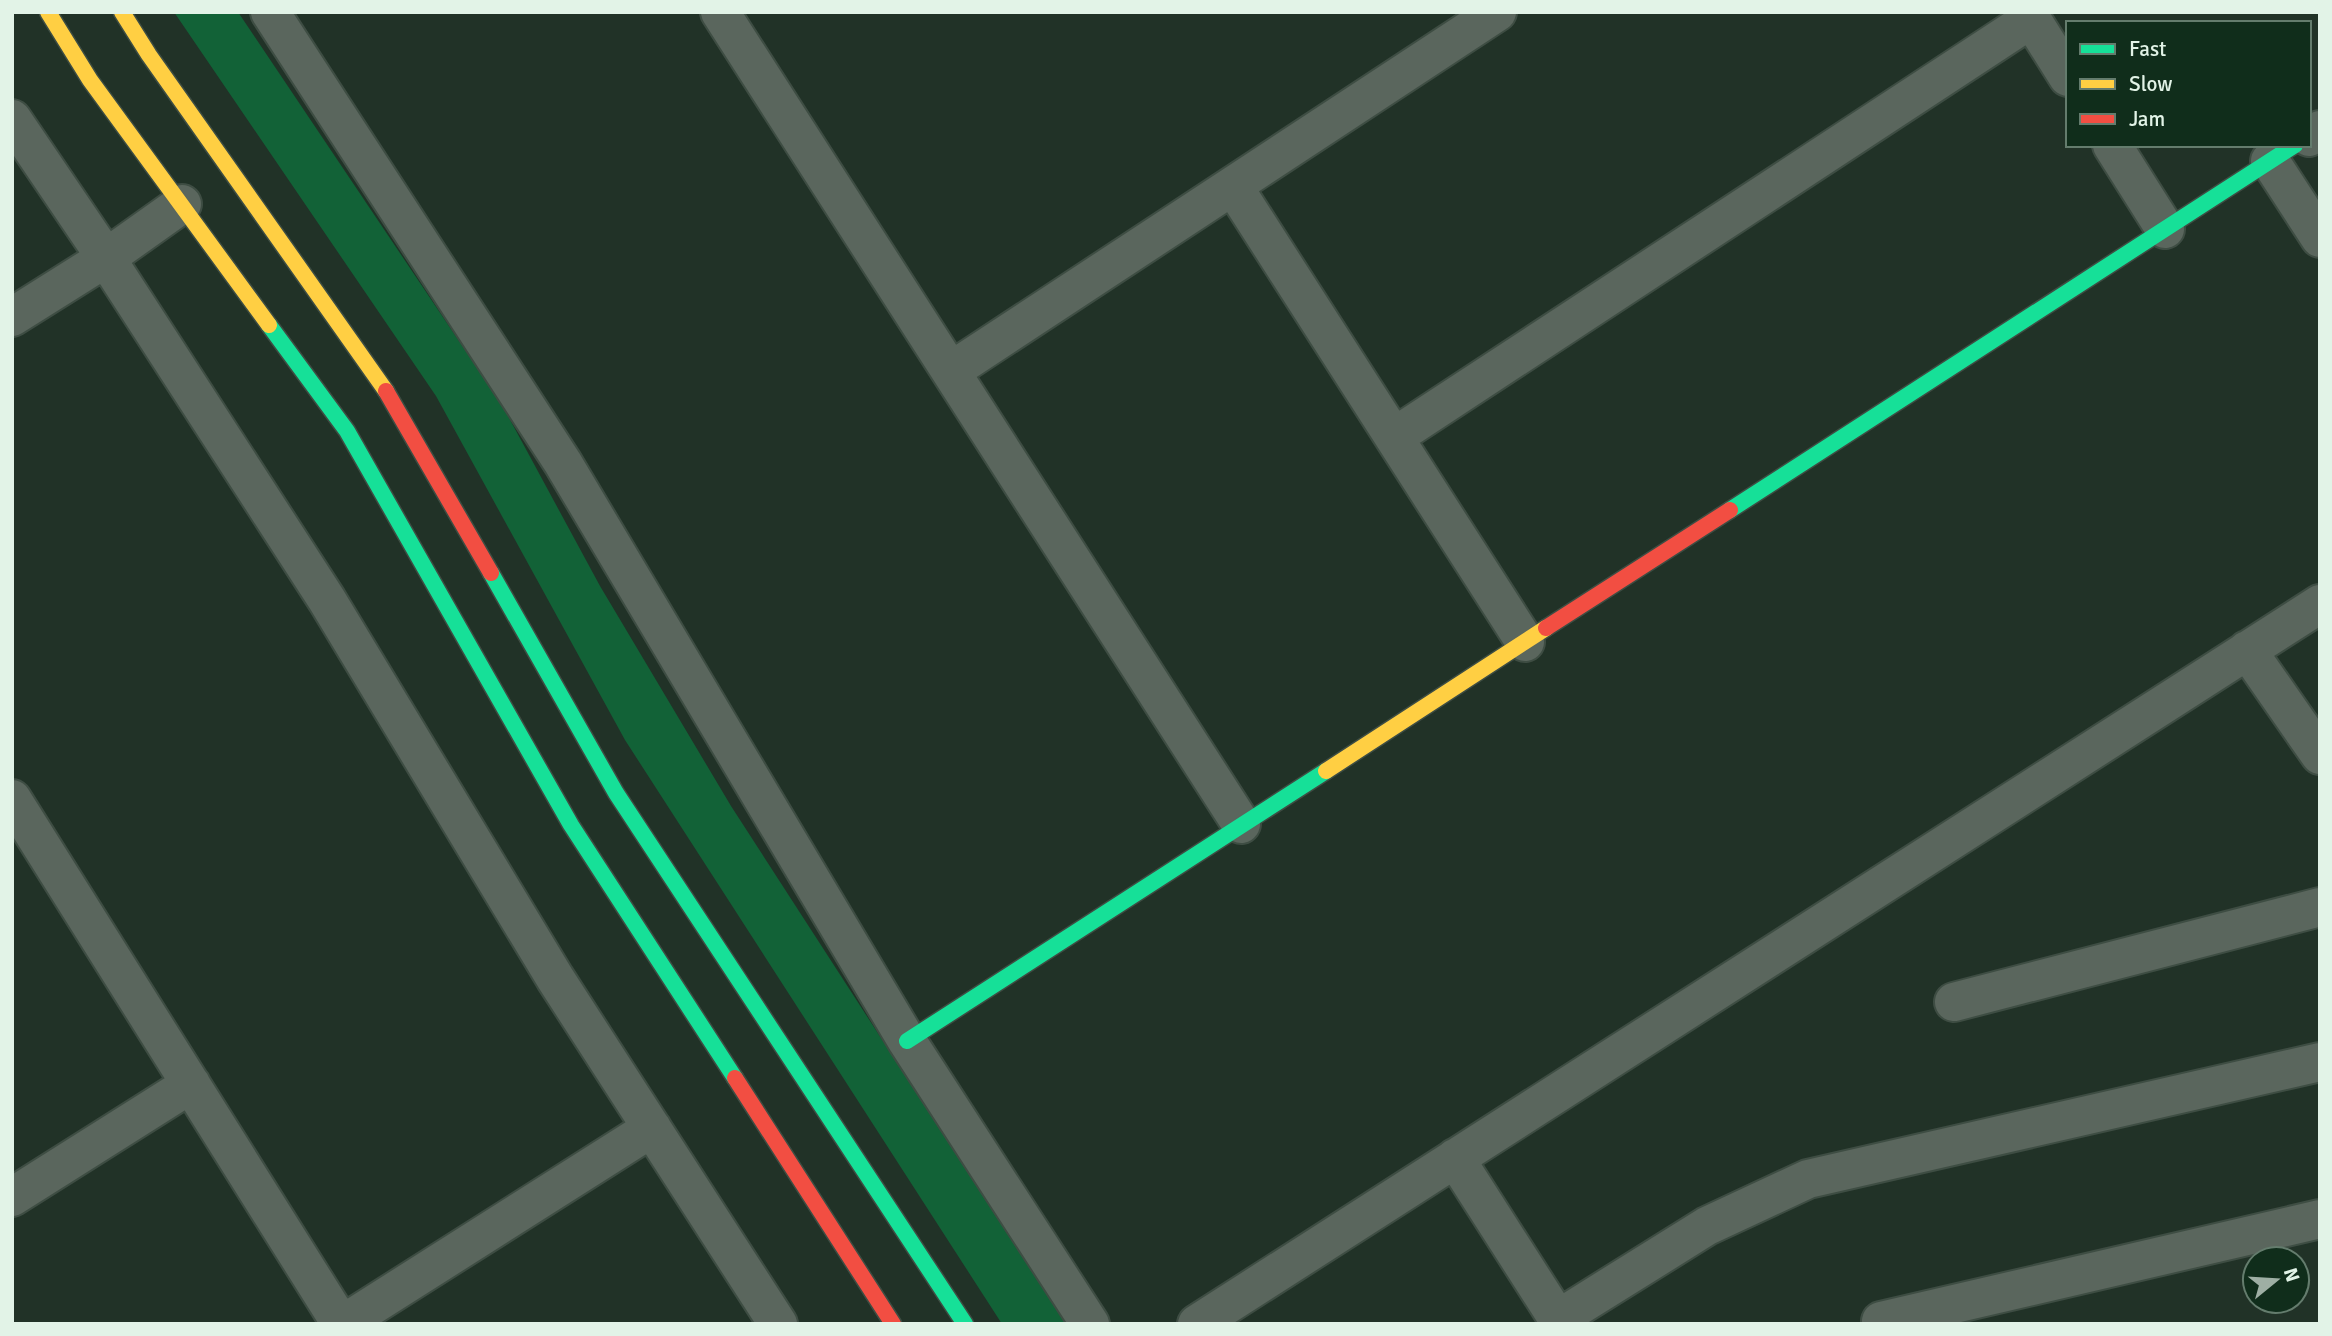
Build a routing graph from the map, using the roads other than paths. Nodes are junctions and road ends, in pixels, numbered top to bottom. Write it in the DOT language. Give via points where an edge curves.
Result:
graph roads {
  1 [pos="48,12"];
  2 [pos="122,12"];
  3 [pos="270,12"];
  4 [pos="720,12"];
  5 [pos="1497,12"];
  6 [pos="2029,15"];
  7 [pos="2066,74"];
  8 [pos="12,119"];
  9 [pos="2113,147"];
  10 [pos="2283,153"];
  11 [pos="1233,186"];
  12 [pos="182,204"];
  13 [pos="2165,229"];
  14 [pos="2320,238"];
  15 [pos="106,258"];
  16 [pos="12,317"];
  17 [pos="951,372"];
  18 [pos="1394,437"];
  19 [pos="2320,604"];
  20 [pos="1525,642"];
  21 [pos="2247,650"];
  22 [pos="2320,755"];
  23 [pos="12,799"];
  24 [pos="1241,824"];
  25 [pos="2320,907"];
  26 [pos="1954,1002"];
  27 [pos="907,1041"];
  28 [pos="2320,1062"];
  29 [pos="191,1084"];
  30 [pos="652,1128"];
  31 [pos="1455,1158"];
  32 [pos="12,1197"];
  33 [pos="2320,1219"];
  34 [pos="1560,1321"];
  35 [pos="1881,1321"];
  36 [pos="342,1324"];
  37 [pos="778,1324"];
  38 [pos="892,1324"];
  39 [pos="965,1324"];
  40 [pos="1090,1324"];
  41 [pos="1197,1324"];
  1 -- 12 [label="street" via="90,80 130,123"];
  2 -- 39 [label="street" via="170,95 396,405 617,793"];
  3 -- 27 [label="street" via="563,463"];
  4 -- 17 [label="street"];
  5 -- 11 [label="street"];
  6 -- 7 [label="street"];
  6 -- 18 [label="street"];
  8 -- 15 [label="street"];
  9 -- 13 [label="street"];
  10 -- 13 [label="street"];
  10 -- 14 [label="street"];
  11 -- 17 [label="street"];
  11 -- 18 [label="street"];
  12 -- 15 [label="street"];
  12 -- 38 [label="street" via="347,431 571,825"];
  13 -- 20 [label="street"];
  15 -- 16 [label="street"];
  15 -- 30 [label="street" via="327,600 555,978"];
  17 -- 24 [label="street"];
  18 -- 20 [label="street"];
  19 -- 21 [label="street"];
  20 -- 24 [label="street"];
  21 -- 22 [label="street"];
  21 -- 31 [label="street"];
  23 -- 29 [label="street"];
  24 -- 27 [label="street"];
  25 -- 26 [label="street"];
  27 -- 40 [label="street"];
  28 -- 34 [label="street" via="1808,1179 1707,1226"];
  29 -- 32 [label="street"];
  29 -- 36 [label="street"];
  30 -- 36 [label="street"];
  30 -- 37 [label="street"];
  31 -- 34 [label="street"];
  31 -- 41 [label="street"];
  33 -- 35 [label="street"];
}
